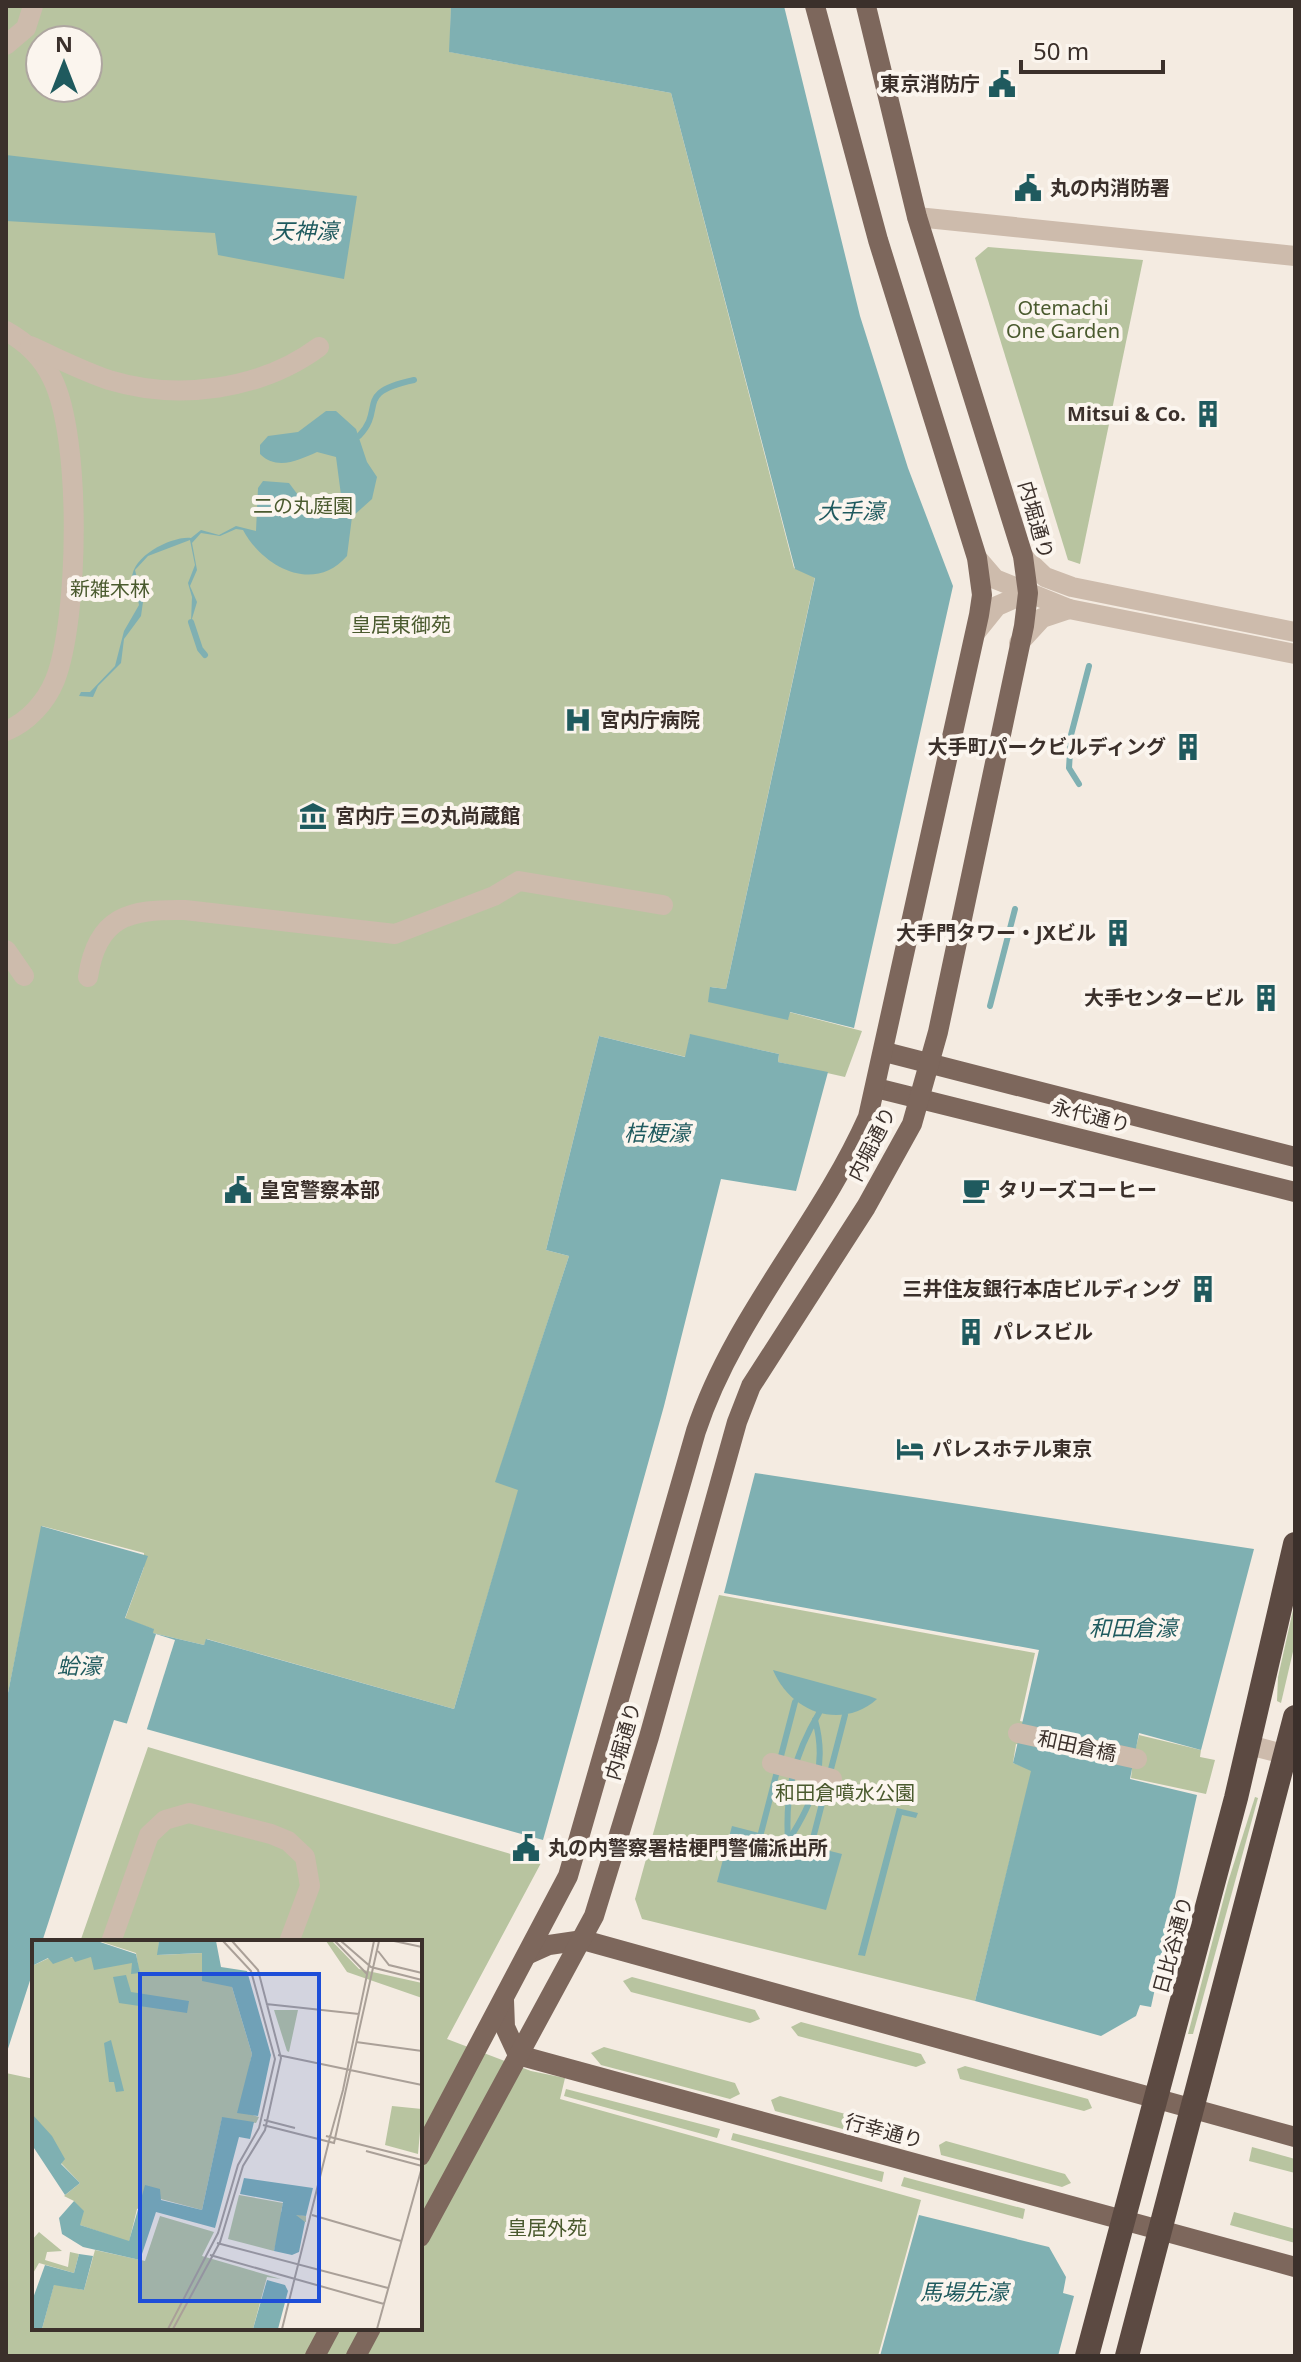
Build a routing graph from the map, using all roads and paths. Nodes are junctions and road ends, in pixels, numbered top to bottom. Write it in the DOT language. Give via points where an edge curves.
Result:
graph roads {
  1 [pos="33,6"];
  2 [pos="815,6"];
  3 [pos="866,6"];
  4 [pos="6,45"];
  5 [pos="917,217"];
  6 [pos="1295,256"];
  7 [pos="6,331"];
  8 [pos="30,346"];
  9 [pos="319,347"];
  10 [pos="1023,556"];
  11 [pos="977,558"];
  12 [pos="1072,587"];
  13 [pos="1028,593"];
  14 [pos="1069,609"];
  15 [pos="976,632"];
  16 [pos="1295,632"];
  17 [pos="1019,643"];
  18 [pos="1295,654"];
  19 [pos="6,731"];
  20 [pos="663,905"];
  21 [pos="6,950"];
  22 [pos="24,976"];
  23 [pos="88,977"];
  24 [pos="885,1052"];
  25 [pos="928,1063"];
  26 [pos="876,1088"];
  27 [pos="920,1099"];
  28 [pos="1295,1157"];
  29 [pos="1295,1192"];
  30 [pos="1295,1544"];
  31 [pos="1295,1717"];
  32 [pos="1018,1733"];
  33 [pos="1249,1745"];
  34 [pos="1290,1756"];
  35 [pos="1137,1759"];
  36 [pos="772,1763"];
  37 [pos="820,1776"];
  38 [pos="112,1940"];
  39 [pos="290,1940"];
  40 [pos="583,1940"];
  41 [pos="529,1954"];
  42 [pos="504,1999"];
  43 [pos="518,2055"];
  44 [pos="1157,2100"];
  45 [pos="1193,2110"];
  46 [pos="1295,2137"];
  47 [pos="422,2152"];
  48 [pos="1124,2223"];
  49 [pos="422,2233"];
  50 [pos="1160,2233"];
  51 [pos="1295,2267"];
  52 [pos="329,2330"];
  53 [pos="370,2330"];
  54 [pos="315,2356"];
  55 [pos="356,2356"];
  56 [pos="1087,2356"];
  57 [pos="1127,2356"];
  1 -- 4 [label="street" via="26,28"];
  2 -- 11 [label="main road, 内堀通り" via="878,240"];
  3 -- 5 [label="main road, 内堀通り"];
  5 -- 6 [label="street"];
  5 -- 10 [label="main road, 内堀通り"];
  7 -- 8 [label="street"];
  8 -- 9 [label="street" via="122,384 200,389 281,371"];
  8 -- 19 [label="street" via="52,377 63,409 75,525 56,678 43,704"];
  10 -- 12 [label="street" via="1045,577"];
  10 -- 13 [label="main road, 内堀通り"];
  11 -- 13 [label="street" via="995,579"];
  11 -- 15 [label="main road, 内堀通り" via="982,595"];
  12 -- 13 [label="street"];
  12 -- 16 [label="street"];
  13 -- 14 [label="street"];
  13 -- 15 [label="street" via="997,606"];
  13 -- 17 [label="main road, 内堀通り"];
  14 -- 17 [label="street" via="1042,618"];
  14 -- 18 [label="street"];
  15 -- 24 [label="main road, 内堀通り"];
  17 -- 25 [label="main road, 内堀通り"];
  20 -- 23 [label="street" via="519,881 395,934 151,909 122,918 97,938"];
  21 -- 22 [label="street"];
  24 -- 25 [label="main road, 永代通り"];
  24 -- 26 [label="main road, 内堀通り"];
  25 -- 27 [label="main road, 内堀通り"];
  25 -- 28 [label="main road, 永代通り"];
  26 -- 27 [label="main road, 永代通り"];
  26 -- 41 [label="main road, 内堀通り" via="868,1117 831,1190 715,1379 573,1862"];
  27 -- 29 [label="main road, 永代通り"];
  27 -- 40 [label="main road, 内堀通り" via="866,1207 751,1386 614,1856"];
  30 -- 33 [label="highway, 日比谷通り"];
  31 -- 34 [label="highway"];
  32 -- 35 [label="street, 和田倉橋"];
  33 -- 34 [label="street"];
  33 -- 44 [label="highway, 日比谷通り"];
  34 -- 45 [label="highway"];
  36 -- 37 [label="street"];
  38 -- 39 [label="street" via="149,1835 165,1820 189,1813 271,1834 298,1848 310,1886"];
  40 -- 41 [label="main road"];
  40 -- 43 [label="main road, 内堀通り"];
  40 -- 44 [label="main road"];
  41 -- 42 [label="main road, 内堀通り"];
  42 -- 43 [label="main road" via="505,2027"];
  42 -- 47 [label="main road, 内堀通り"];
  43 -- 48 [label="main road, 行幸通り"];
  43 -- 49 [label="main road, 内堀通り"];
  44 -- 45 [label="main road"];
  44 -- 48 [label="highway, 日比谷通り"];
  45 -- 46 [label="main road"];
  45 -- 50 [label="highway"];
  48 -- 50 [label="main road, 行幸通り"];
  48 -- 56 [label="highway, 日比谷通り"];
  50 -- 51 [label="main road, 行幸通り"];
  50 -- 57 [label="highway"];
  52 -- 54 [label="main road"];
  53 -- 55 [label="main road"];
}
